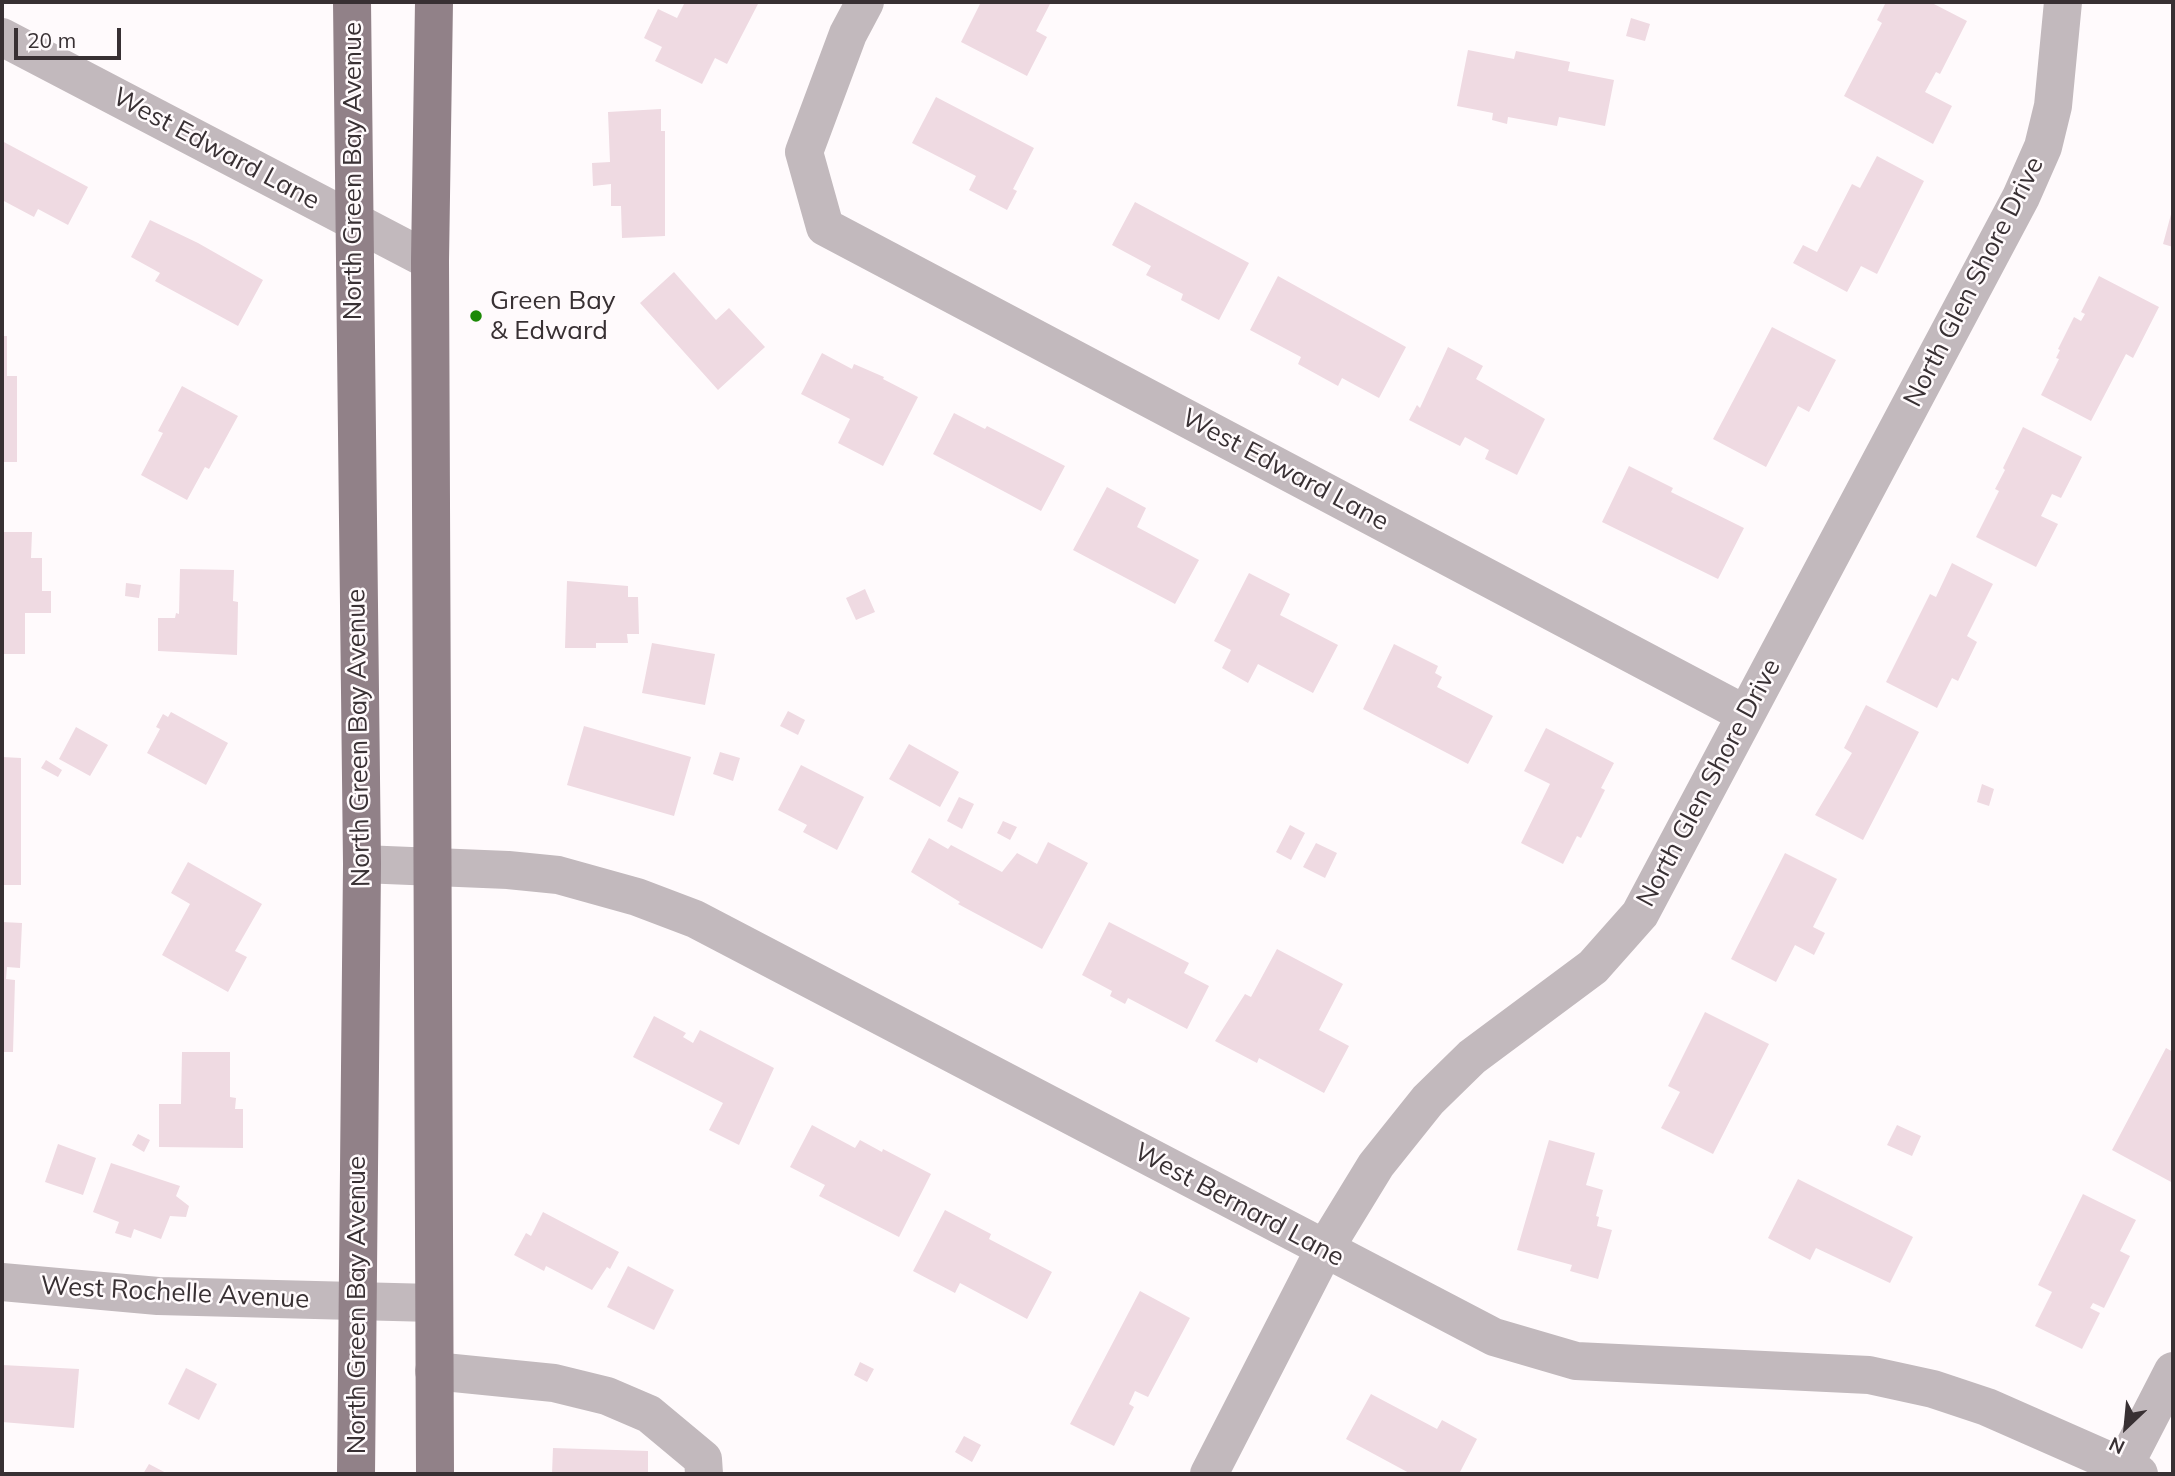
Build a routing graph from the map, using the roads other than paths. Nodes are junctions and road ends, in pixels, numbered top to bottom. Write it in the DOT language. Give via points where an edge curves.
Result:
graph roads {
  1 [pos="352,2"];
  2 [pos="434,2"];
  3 [pos="865,2"];
  4 [pos="2063,2"];
  5 [pos="2,37"];
  6 [pos="353,221"];
  7 [pos="430,261"];
  8 [pos="1745,714"];
  9 [pos="362,864"];
  10 [pos="433,868"];
  11 [pos="1324,1251"];
  12 [pos="2,1282"];
  13 [pos="356,1302"];
  14 [pos="433,1303"];
  15 [pos="434,1371"];
  16 [pos="2173,1371"];
  17 [pos="2128,1472"];
  18 [pos="356,1474"];
  19 [pos="435,1474"];
  20 [pos="704,1474"];
  21 [pos="1209,1474"];
  1 -- 6 [label="main road, North Green Bay Avenue"];
  2 -- 7 [label="main road"];
  3 -- 8 [label="street, West Edward Lane" via="848,34 804,152 825,227"];
  4 -- 8 [label="street, North Glen Shore Drive" via="2053,106 2043,147 2021,197"];
  5 -- 6 [label="street, West Edward Lane"];
  6 -- 7 [label="street, West Edward Lane"];
  6 -- 9 [label="main road, North Green Bay Avenue"];
  7 -- 10 [label="main road"];
  8 -- 11 [label="street, North Glen Shore Drive" via="1640,914 1593,967 1472,1057 1428,1100 1376,1165"];
  9 -- 10 [label="street, West Bernard Lane"];
  9 -- 13 [label="main road, North Green Bay Avenue"];
  10 -- 11 [label="street, West Bernard Lane" via="558,875 695,919"];
  10 -- 14 [label="main road"];
  11 -- 17 [label="street, West Bernard Lane" via="1494,1337 1576,1361 1869,1375 1987,1407"];
  11 -- 21 [label="street, North Glen Shore Drive"];
  12 -- 13 [label="street, West Rochelle Avenue" via="158,1296"];
  13 -- 14 [label="street, West Rochelle Avenue"];
  13 -- 18 [label="main road, North Green Bay Avenue"];
  14 -- 15 [label="main road"];
  15 -- 19 [label="main road"];
  15 -- 20 [label="street" via="554,1383 607,1396 649,1415 703,1459"];
  16 -- 17 [label="street"];
}
